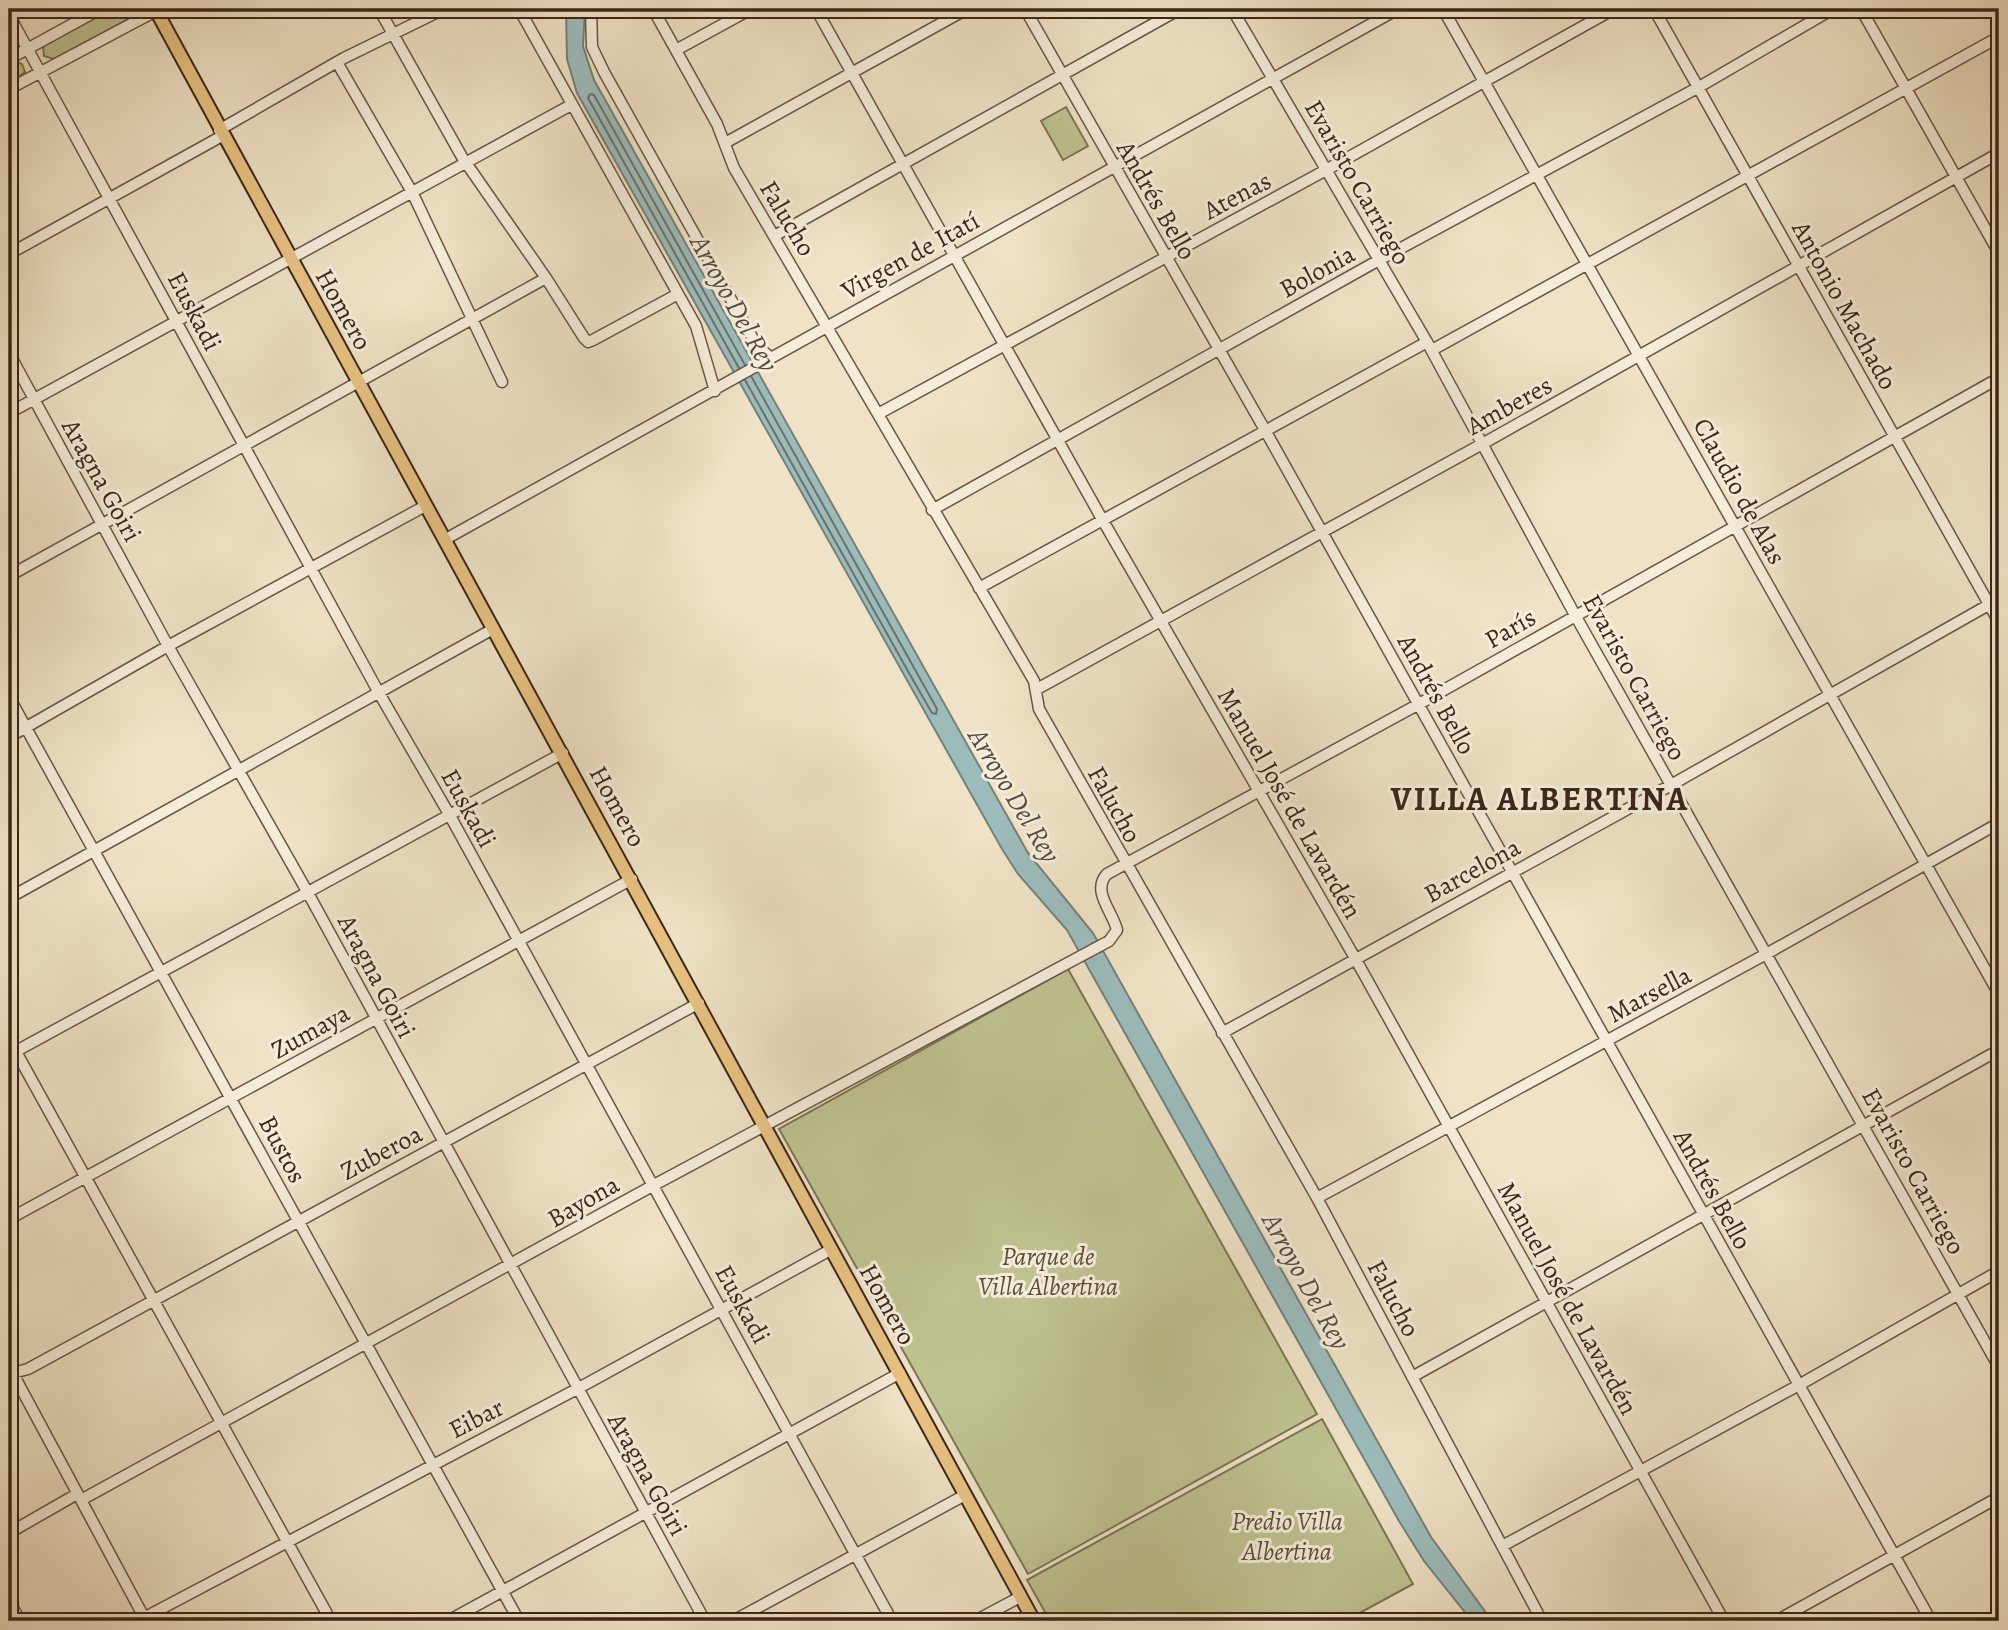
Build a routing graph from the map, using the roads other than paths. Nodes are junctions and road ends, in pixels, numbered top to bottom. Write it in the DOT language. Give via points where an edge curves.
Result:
graph roads {
  1 [pos="100,9"];
  2 [pos="379,9"];
  3 [pos="444,9"];
  4 [pos="519,9"];
  5 [pos="591,9"];
  6 [pos="653,9"];
  7 [pos="751,9"];
  8 [pos="816,9"];
  9 [pos="967,9"];
  10 [pos="1025,9"];
  11 [pos="1180,9"];
  12 [pos="1233,9"];
  13 [pos="1398,9"];
  14 [pos="1443,9"];
  15 [pos="1614,9"];
  16 [pos="1654,9"];
  17 [pos="1833,9"];
  18 [pos="1861,9"];
  19 [pos="155,11"];
  20 [pos="9,15"];
  21 [pos="394,36"];
  22 [pos="1999,37"];
  23 [pos="27,49"];
  24 [pos="676,50"];
  25 [pos="9,59"];
  26 [pos="338,64"];
  27 [pos="40,72"];
  28 [pos="851,73"];
  29 [pos="1061,75"];
  30 [pos="1272,78"];
  31 [pos="1484,83"];
  32 [pos="1699,87"];
  33 [pos="1907,88"];
  34 [pos="9,89"];
  35 [pos="571,105"];
  36 [pos="221,133"];
  37 [pos="725,143"];
  38 [pos="1999,153"];
  39 [pos="467,163"];
  40 [pos="902,163"];
  41 [pos="1113,166"];
  42 [pos="1326,170"];
  43 [pos="1536,174"];
  44 [pos="1748,176"];
  45 [pos="1956,177"];
  46 [pos="412,192"];
  47 [pos="110,197"];
  48 [pos="776,235"];
  49 [pos="1999,253"];
  50 [pos="9,254"];
  51 [pos="954,256"];
  52 [pos="1166,257"];
  53 [pos="290,258"];
  54 [pos="1379,260"];
  55 [pos="1588,263"];
  56 [pos="1800,266"];
  57 [pos="546,278"];
  58 [pos="678,294"];
  59 [pos="472,318"];
  60 [pos="176,320"];
  61 [pos="826,326"];
  62 [pos="1006,344"];
  63 [pos="1430,346"];
  64 [pos="1218,349"];
  65 [pos="9,353"];
  66 [pos="1640,356"];
  67 [pos="766,360"];
  68 [pos="1999,378"];
  69 [pos="502,382"];
  70 [pos="358,383"];
  71 [pos="720,388"];
  72 [pos="34,400"];
  73 [pos="9,413"];
  74 [pos="878,414"];
  75 [pos="1265,430"];
  76 [pos="1894,436"];
  77 [pos="1059,440"];
  78 [pos="1484,443"];
  79 [pos="244,446"];
  80 [pos="425,506"];
  81 [pos="932,510"];
  82 [pos="1102,519"];
  83 [pos="101,524"];
  84 [pos="1735,525"];
  85 [pos="1321,531"];
  86 [pos="444,540"];
  87 [pos="312,568"];
  88 [pos="9,576"];
  89 [pos="979,589"];
  90 [pos="1994,602"];
  91 [pos="1575,615"];
  92 [pos="1161,621"];
  93 [pos="1999,622"];
  94 [pos="494,629"];
  95 [pos="168,646"];
  96 [pos="1037,689"];
  97 [pos="379,693"];
  98 [pos="1831,695"];
  99 [pos="9,697"];
  100 [pos="1419,704"];
  101 [pos="26,728"];
  102 [pos="9,737"];
  103 [pos="563,753"];
  104 [pos="237,770"];
  105 [pos="1671,785"];
  106 [pos="1260,792"];
  107 [pos="449,814"];
  108 [pos="1999,823"];
  109 [pos="93,851"];
  110 [pos="1125,865"];
  111 [pos="1925,865"];
  112 [pos="1512,872"];
  113 [pos="632,879"];
  114 [pos="308,893"];
  115 [pos="9,898"];
  116 [pos="518,940"];
  117 [pos="1109,941"];
  118 [pos="1768,953"];
  119 [pos="1355,958"];
  120 [pos="162,972"];
  121 [pos="1999,994"];
  122 [pos="699,1003"];
  123 [pos="376,1018"];
  124 [pos="1222,1033"];
  125 [pos="9,1040"];
  126 [pos="1608,1040"];
  127 [pos="1999,1050"];
  128 [pos="12,1053"];
  129 [pos="586,1064"];
  130 [pos="232,1098"];
  131 [pos="1864,1125"];
  132 [pos="766,1126"];
  133 [pos="1449,1128"];
  134 [pos="443,1142"];
  135 [pos="86,1176"];
  136 [pos="654,1185"];
  137 [pos="1317,1198"];
  138 [pos="1703,1215"];
  139 [pos="9,1219"];
  140 [pos="297,1220"];
  141 [pos="832,1248"];
  142 [pos="512,1266"];
  143 [pos="1999,1271"];
  144 [pos="1958,1293"];
  145 [pos="155,1300"];
  146 [pos="1547,1303"];
  147 [pos="722,1310"];
  148 [pos="367,1344"];
  149 [pos="1999,1367"];
  150 [pos="10,1371"];
  151 [pos="900,1373"];
  152 [pos="1412,1377"];
  153 [pos="1799,1385"];
  154 [pos="577,1389"];
  155 [pos="222,1422"];
  156 [pos="790,1433"];
  157 [pos="433,1464"];
  158 [pos="1640,1472"];
  159 [pos="964,1495"];
  160 [pos="79,1497"];
  161 [pos="1999,1497"];
  162 [pos="646,1514"];
  163 [pos="9,1532"];
  164 [pos="289,1543"];
  165 [pos="1504,1545"];
  166 [pos="856,1555"];
  167 [pos="1894,1556"];
  168 [pos="503,1591"];
  169 [pos="1020,1597"];
  170 [pos="9,1600"];
  171 [pos="143,1620"];
  172 [pos="20,1621"];
  173 [pos="331,1621"];
  174 [pos="448,1621"];
  175 [pos="519,1621"];
  176 [pos="705,1621"];
  177 [pos="733,1621"];
  178 [pos="892,1621"];
  179 [pos="975,1621"];
  180 [pos="1034,1621"];
  181 [pos="1542,1621"];
  182 [pos="1724,1621"];
  183 [pos="1776,1621"];
  184 [pos="1931,1621"];
  1 -- 23 [label="street"];
  2 -- 21 [label="street"];
  3 -- 21 [label="street"];
  4 -- 35 [label="street"];
  5 -- 67 [label="street" via="593,47 600,65"];
  6 -- 24 [label="street, Falucho"];
  7 -- 24 [label="street"];
  8 -- 28 [label="street, Manuel José de Lavardén"];
  9 -- 28 [label="street"];
  10 -- 29 [label="street, Andrés Bello"];
  11 -- 29 [label="street"];
  12 -- 30 [label="street, Evaristo Carriego"];
  13 -- 30 [label="street, Virgen de Itatí"];
  14 -- 31 [label="street, Claudio de Alas"];
  15 -- 31 [label="street, Atenas"];
  16 -- 32 [label="street, Antonio Machado"];
  17 -- 32 [label="street, Bolonia"];
  18 -- 33 [label="street"];
  19 -- 27 [label="street"];
  19 -- 36 [label="main road, Homero"];
  20 -- 23 [label="street, Euskadi"];
  21 -- 26 [label="street" via="384,37"];
  21 -- 39 [label="street"];
  22 -- 33 [label="street"];
  23 -- 25 [label="street"];
  23 -- 27 [label="street, Euskadi"];
  24 -- 37 [label="street, Falucho"];
  26 -- 36 [label="street"];
  26 -- 46 [label="street"];
  27 -- 34 [label="street"];
  27 -- 47 [label="street, Euskadi"];
  28 -- 37 [label="street"];
  28 -- 40 [label="street, Manuel José de Lavardén"];
  29 -- 40 [label="street"];
  29 -- 41 [label="street, Andrés Bello"];
  30 -- 41 [label="street, Virgen de Itatí"];
  30 -- 42 [label="street, Evaristo Carriego"];
  31 -- 42 [label="street, Atenas"];
  31 -- 43 [label="street, Claudio de Alas"];
  32 -- 43 [label="street, Bolonia"];
  32 -- 44 [label="street, Antonio Machado"];
  33 -- 44 [label="street"];
  33 -- 45 [label="street"];
  35 -- 39 [label="street"];
  35 -- 58 [label="street"];
  36 -- 47 [label="street"];
  36 -- 53 [label="main road, Homero"];
  37 -- 48 [label="street, Falucho" via="734,168"];
  38 -- 45 [label="street, Amberes"];
  39 -- 46 [label="street"];
  39 -- 57 [label="street"];
  40 -- 48 [label="street"];
  40 -- 51 [label="street, Manuel José de Lavardén"];
  41 -- 51 [label="street, Virgen de Itatí"];
  41 -- 52 [label="street, Andrés Bello"];
  42 -- 52 [label="street, Atenas"];
  42 -- 54 [label="street, Evaristo Carriego"];
  43 -- 54 [label="street, Bolonia"];
  43 -- 55 [label="street, Claudio de Alas"];
  44 -- 55 [label="street"];
  44 -- 56 [label="street, Antonio Machado"];
  45 -- 49 [label="street"];
  45 -- 56 [label="street, Amberes"];
  46 -- 53 [label="street"];
  46 -- 59 [label="street"];
  47 -- 50 [label="street"];
  47 -- 60 [label="street, Euskadi"];
  48 -- 61 [label="street, Falucho"];
  51 -- 61 [label="street, Virgen de Itatí"];
  51 -- 62 [label="street, Manuel José de Lavardén"];
  52 -- 62 [label="street, Atenas"];
  52 -- 64 [label="street, Andrés Bello"];
  53 -- 60 [label="street"];
  53 -- 70 [label="main road, Homero"];
  54 -- 63 [label="street, Evaristo Carriego"];
  54 -- 64 [label="street, Bolonia"];
  55 -- 63 [label="street"];
  55 -- 66 [label="street, Claudio de Alas"];
  56 -- 66 [label="street, Amberes"];
  56 -- 76 [label="street, Antonio Machado"];
  57 -- 58 [label="street" via="588,342"];
  57 -- 59 [label="street"];
  58 -- 71 [label="street"];
  59 -- 69 [label="street"];
  59 -- 70 [label="street"];
  60 -- 72 [label="street"];
  60 -- 79 [label="street, Euskadi"];
  61 -- 67 [label="street, Virgen de Itatí"];
  61 -- 74 [label="street, Falucho"];
  62 -- 74 [label="street, Atenas"];
  62 -- 77 [label="street, Manuel José de Lavardén"];
  63 -- 75 [label="street"];
  63 -- 78 [label="street, Evaristo Carriego"];
  64 -- 75 [label="street, Andrés Bello"];
  64 -- 77 [label="street, Bolonia"];
  65 -- 72 [label="street, Aragna Goiri"];
  66 -- 78 [label="street, Amberes"];
  66 -- 84 [label="street, Claudio de Alas"];
  67 -- 71 [label="street, Virgen de Itatí"];
  68 -- 76 [label="street, París"];
  70 -- 79 [label="street"];
  70 -- 80 [label="main road, Homero"];
  71 -- 86 [label="street, Virgen de Itatí"];
  72 -- 73 [label="street"];
  72 -- 83 [label="street, Aragna Goiri"];
  74 -- 81 [label="street, Falucho"];
  75 -- 82 [label="street"];
  75 -- 85 [label="street, Andrés Bello"];
  76 -- 84 [label="street, París"];
  76 -- 90 [label="street, Antonio Machado"];
  77 -- 81 [label="street, Bolonia"];
  77 -- 82 [label="street, Manuel José de Lavardén"];
  78 -- 85 [label="street, Amberes"];
  78 -- 91 [label="street, Evaristo Carriego"];
  79 -- 83 [label="street"];
  79 -- 87 [label="street, Euskadi"];
  80 -- 86 [label="main road, Homero"];
  80 -- 87 [label="street"];
  81 -- 89 [label="street, Falucho"];
  82 -- 89 [label="street"];
  82 -- 92 [label="street, Manuel José de Lavardén"];
  83 -- 88 [label="street"];
  83 -- 95 [label="street, Aragna Goiri"];
  84 -- 91 [label="street, París"];
  84 -- 98 [label="street, Claudio de Alas"];
  85 -- 92 [label="street, Amberes"];
  85 -- 100 [label="street, Andrés Bello"];
  86 -- 94 [label="main road, Homero"];
  87 -- 95 [label="street"];
  87 -- 97 [label="street, Euskadi"];
  89 -- 96 [label="street, Falucho"];
  90 -- 93 [label="street, Antonio Machado"];
  90 -- 98 [label="street, Barcelona"];
  91 -- 100 [label="street, París"];
  91 -- 105 [label="street, Evaristo Carriego"];
  92 -- 96 [label="street, Amberes"];
  92 -- 106 [label="street, Manuel José de Lavardén"];
  94 -- 97 [label="street"];
  94 -- 103 [label="main road, Homero"];
  95 -- 101 [label="street"];
  95 -- 104 [label="street, Aragna Goiri"];
  96 -- 110 [label="street, Falucho" via="1039,709"];
  97 -- 104 [label="street"];
  97 -- 107 [label="street, Euskadi"];
  98 -- 105 [label="street, Barcelona"];
  98 -- 111 [label="street, Claudio de Alas"];
  99 -- 101 [label="street, Bustos"];
  100 -- 106 [label="street, París"];
  100 -- 112 [label="street, Andrés Bello"];
  101 -- 102 [label="street"];
  101 -- 109 [label="street, Bustos"];
  103 -- 107 [label="street"];
  103 -- 113 [label="main road, Homero"];
  104 -- 109 [label="street"];
  104 -- 114 [label="street, Aragna Goiri"];
  105 -- 112 [label="street, Barcelona"];
  105 -- 118 [label="street, Evaristo Carriego"];
  106 -- 110 [label="street, París"];
  106 -- 119 [label="street, Manuel José de Lavardén"];
  107 -- 114 [label="street"];
  107 -- 116 [label="street, Euskadi"];
  108 -- 111 [label="street, Marsella"];
  109 -- 115 [label="street"];
  109 -- 120 [label="street, Bustos"];
  110 -- 117 [label="street, París" via="1107,874 1101,886 1117,929"];
  110 -- 124 [label="street, Falucho"];
  111 -- 118 [label="street, Marsella"];
  111 -- 121 [label="street, Claudio de Alas"];
  112 -- 119 [label="street, Barcelona"];
  112 -- 126 [label="street, Andrés Bello"];
  113 -- 116 [label="street, Zumaya"];
  113 -- 122 [label="main road, Homero"];
  114 -- 120 [label="street"];
  114 -- 123 [label="street, Aragna Goiri"];
  116 -- 123 [label="street, Zumaya"];
  116 -- 129 [label="street, Euskadi"];
  117 -- 132 [label="street, Bayona"];
  118 -- 126 [label="street, Marsella"];
  118 -- 131 [label="street, Evaristo Carriego"];
  119 -- 124 [label="street, Barcelona"];
  119 -- 133 [label="street, Manuel José de Lavardén"];
  120 -- 128 [label="street"];
  120 -- 130 [label="street, Bustos"];
  122 -- 129 [label="street, Zuberoa"];
  122 -- 132 [label="main road, Homero"];
  123 -- 130 [label="street, Zumaya"];
  123 -- 134 [label="street, Aragna Goiri"];
  124 -- 137 [label="street, Falucho"];
  125 -- 128 [label="street"];
  126 -- 133 [label="street, Marsella"];
  126 -- 138 [label="street, Andrés Bello"];
  127 -- 131 [label="street"];
  128 -- 135 [label="street"];
  129 -- 134 [label="street, Zuberoa"];
  129 -- 136 [label="street, Euskadi"];
  130 -- 135 [label="street, Zumaya"];
  130 -- 140 [label="street, Bustos"];
  131 -- 138 [label="street"];
  131 -- 144 [label="street, Evaristo Carriego"];
  132 -- 136 [label="street, Bayona"];
  132 -- 141 [label="main road, Homero"];
  133 -- 137 [label="street, Marsella"];
  133 -- 146 [label="street, Manuel José de Lavardén"];
  134 -- 140 [label="street, Zuberoa"];
  134 -- 142 [label="street, Aragna Goiri"];
  135 -- 139 [label="street, Zumaya"];
  135 -- 145 [label="street"];
  136 -- 142 [label="street, Bayona"];
  136 -- 147 [label="street, Euskadi"];
  137 -- 152 [label="street, Falucho"];
  138 -- 146 [label="street"];
  138 -- 153 [label="street, Andrés Bello"];
  140 -- 145 [label="street, Zuberoa"];
  140 -- 148 [label="street, Bustos"];
  141 -- 147 [label="street, Eibar"];
  141 -- 151 [label="main road, Homero"];
  142 -- 148 [label="street, Bayona"];
  142 -- 154 [label="street, Aragna Goiri"];
  143 -- 144 [label="street"];
  144 -- 149 [label="street, Evaristo Carriego"];
  144 -- 153 [label="street"];
  145 -- 150 [label="street, Zuberoa" via="28,1369"];
  145 -- 155 [label="street"];
  146 -- 152 [label="street"];
  146 -- 158 [label="street, Manuel José de Lavardén"];
  147 -- 154 [label="street, Eibar"];
  147 -- 156 [label="street, Euskadi"];
  148 -- 155 [label="street, Bayona"];
  148 -- 157 [label="street, Bustos"];
  150 -- 160 [label="street"];
  151 -- 156 [label="street"];
  151 -- 159 [label="main road, Homero"];
  152 -- 165 [label="street, Falucho"];
  153 -- 158 [label="street"];
  153 -- 167 [label="street, Andrés Bello"];
  154 -- 157 [label="street, Eibar"];
  154 -- 162 [label="street, Aragna Goiri"];
  155 -- 160 [label="street, Bayona"];
  155 -- 164 [label="street"];
  156 -- 162 [label="street"];
  156 -- 166 [label="street, Euskadi"];
  157 -- 164 [label="street, Eibar"];
  157 -- 168 [label="street, Bustos"];
  158 -- 165 [label="street"];
  158 -- 182 [label="street, Manuel José de Lavardén"];
  159 -- 166 [label="street"];
  159 -- 169 [label="main road, Homero"];
  160 -- 163 [label="street, Bayona"];
  160 -- 171 [label="street"];
  161 -- 167 [label="street"];
  162 -- 168 [label="street"];
  162 -- 176 [label="street, Aragna Goiri"];
  164 -- 171 [label="street, Eibar"];
  164 -- 173 [label="street"];
  165 -- 181 [label="street, Falucho"];
  166 -- 177 [label="street"];
  166 -- 178 [label="street, Euskadi"];
  167 -- 183 [label="street"];
  167 -- 184 [label="street, Andrés Bello"];
  168 -- 174 [label="street"];
  168 -- 175 [label="street, Bustos"];
  169 -- 179 [label="street"];
  169 -- 180 [label="main road, Homero"];
  170 -- 172 [label="street"];
}
